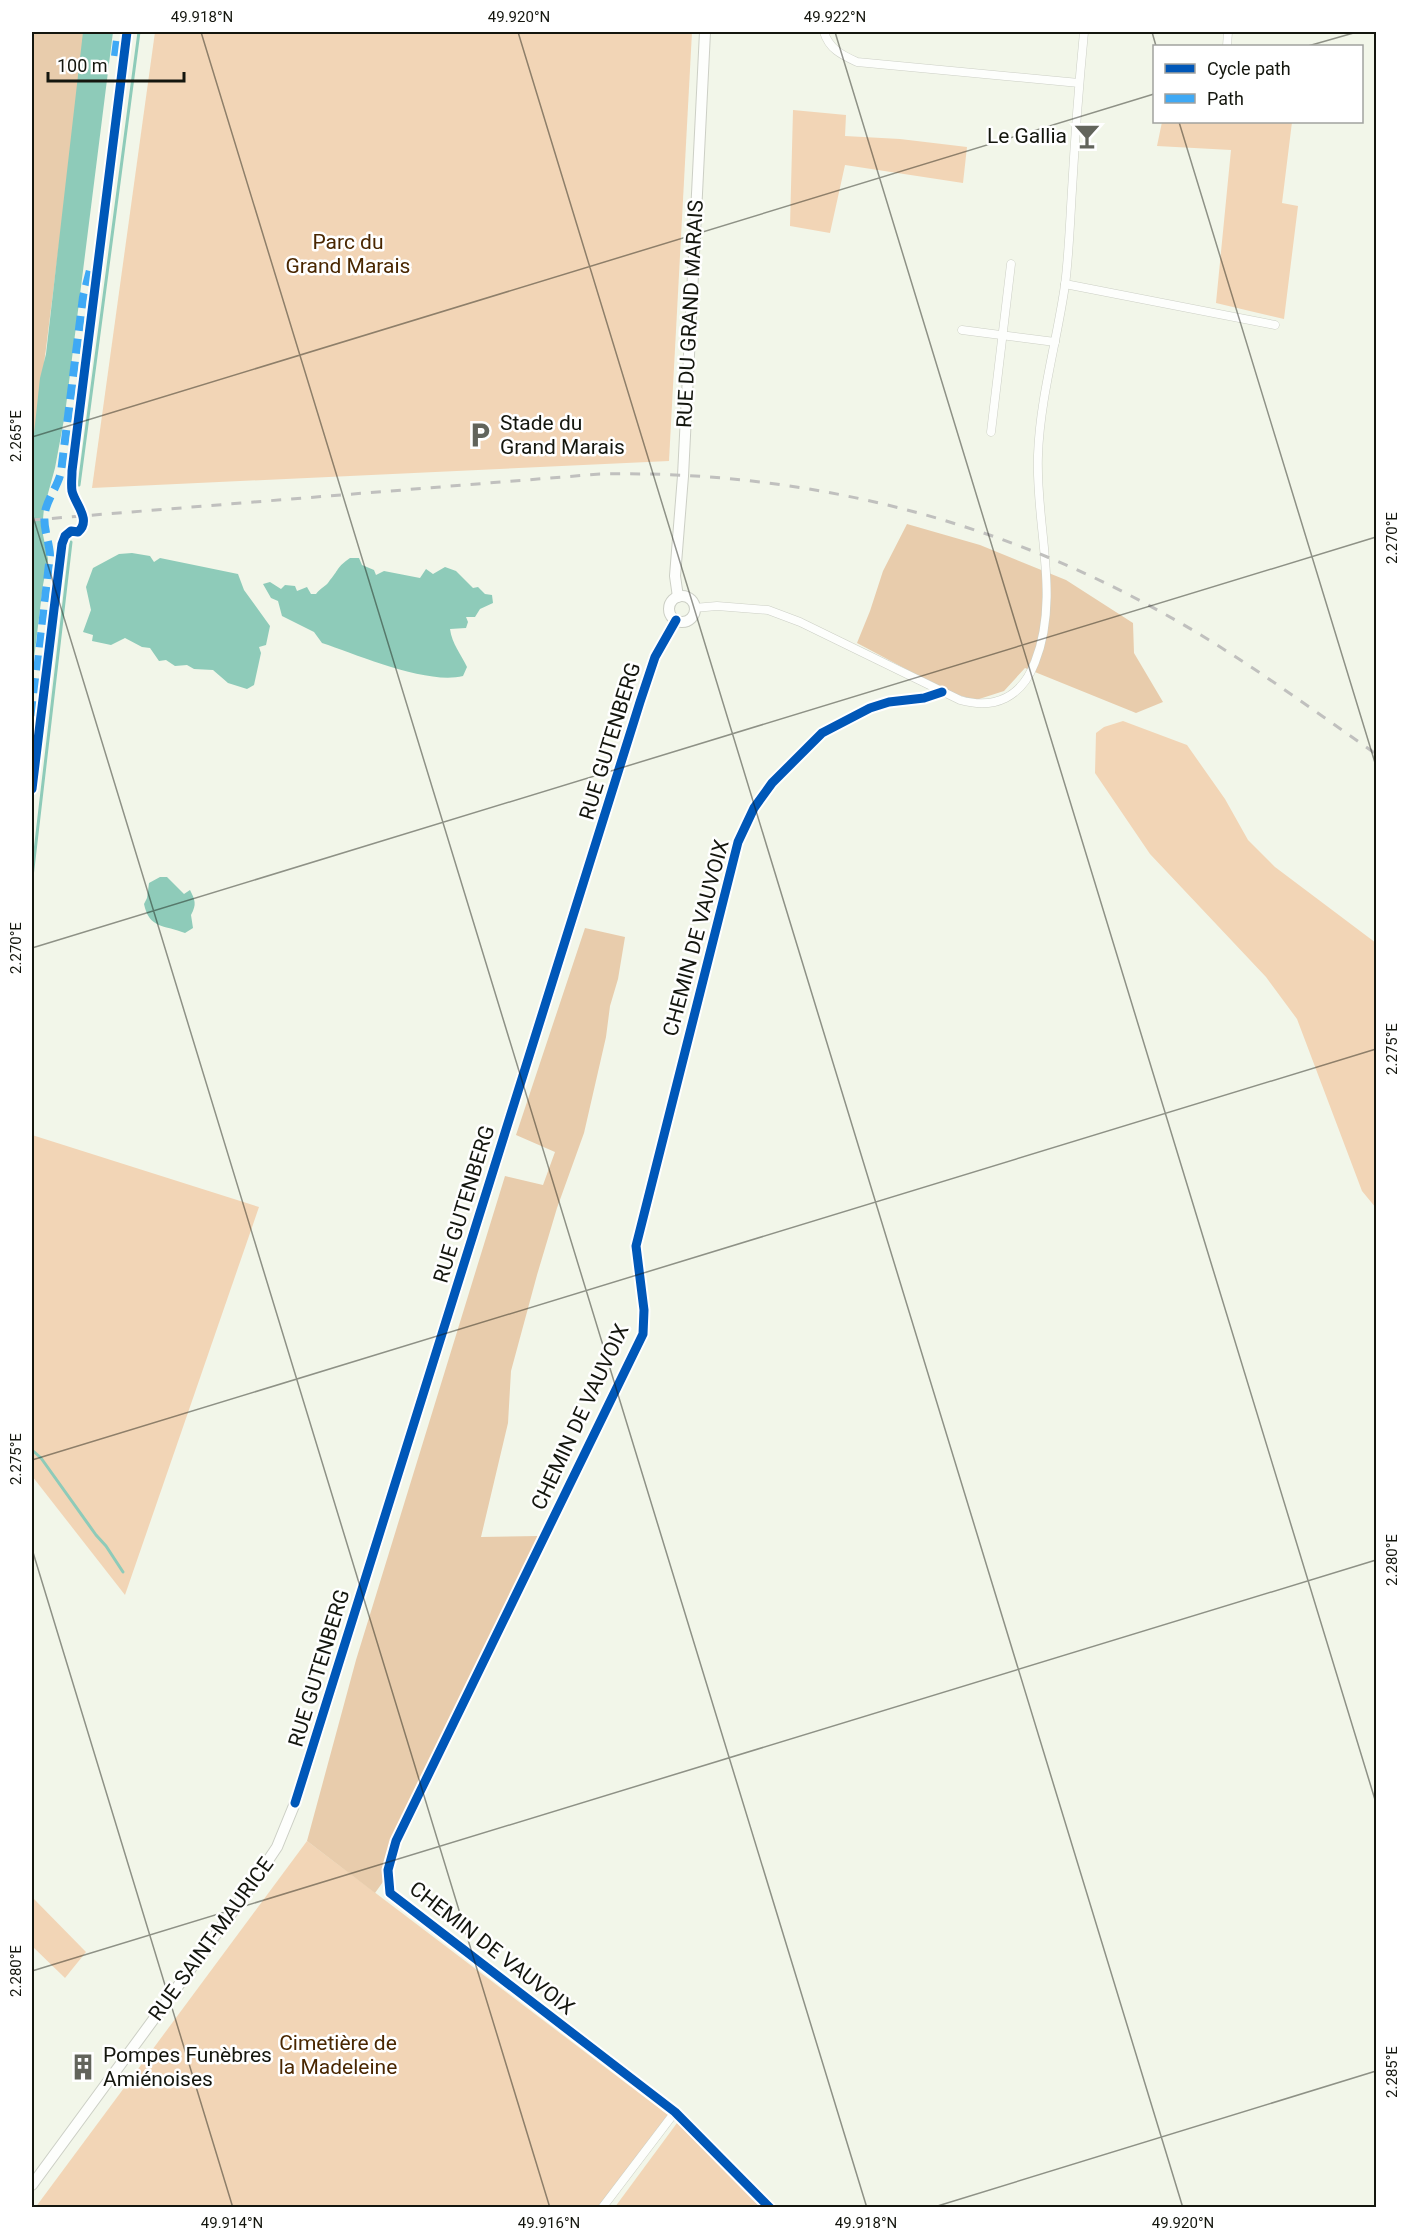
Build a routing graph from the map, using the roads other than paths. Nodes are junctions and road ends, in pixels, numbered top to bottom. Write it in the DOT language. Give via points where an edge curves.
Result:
graph roads {
  1 [pos="705,32"];
  2 [pos="824,32"];
  3 [pos="1084,32"];
  4 [pos="1079,83"];
  5 [pos="1011,264"];
  6 [pos="1065,284"];
  7 [pos="1275,325"];
  8 [pos="962,330"];
  9 [pos="1001,335"];
  10 [pos="1055,342"];
  11 [pos="991,432"];
  12 [pos="678,597"];
  13 [pos="694,608"];
  14 [pos="676,620"];
  15 [pos="942,692"];
  16 [pos="295,1803"];
  17 [pos="675,2112"];
  18 [pos="32,2185"];
  19 [pos="602,2208"];
  20 [pos="770,2208"];
  1 -- 12 [label="street, RUE DU GRAND MARAIS" via="675,576"];
  2 -- 4 [label="street" via="832,48 857,62"];
  3 -- 4 [label="street"];
  4 -- 6 [label="street"];
  5 -- 9 [label="street"];
  6 -- 7 [label="street"];
  6 -- 10 [label="street"];
  8 -- 9 [label="street"];
  9 -- 10 [label="street"];
  9 -- 11 [label="street"];
  10 -- 15 [label="street" via="1038,453 1045,617 1040,649 1030,675 1013,694 993,703 972,704"];
  12 -- 13 [label="street" via="689,598"];
  12 -- 14 [label="street" via="669,610"];
  13 -- 14 [label="street" via="689,619"];
  13 -- 15 [label="street" via="768,610"];
  14 -- 16 [label="street, RUE GUTENBERG" via="655,657 640,702"];
  15 -- 17 [label="street, CHEMIN DE VAUVOIX" via="870,708 822,733 772,783 754,808 738,842 636,1246 643,1334 396,1841 388,1870 390,1893"];
  16 -- 18 [label="street, RUE SAINT-MAURICE" via="277,1847 247,1892"];
  17 -- 19 [label="street"];
  17 -- 20 [label="street, CHEMIN DE VAUVOIX"];
}
